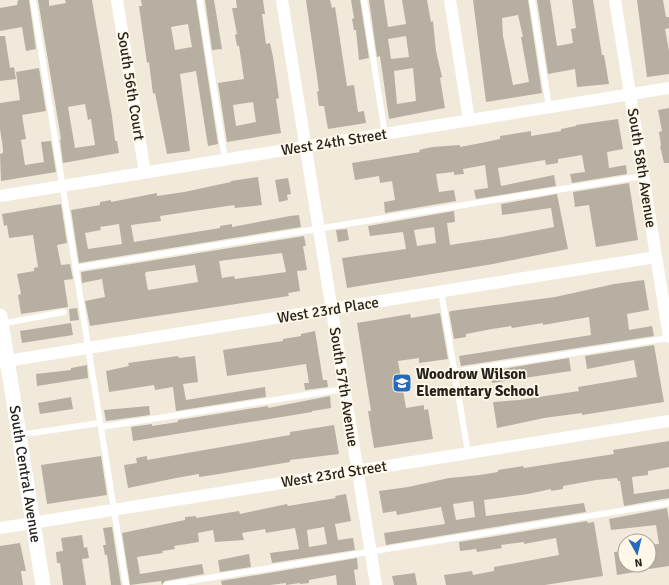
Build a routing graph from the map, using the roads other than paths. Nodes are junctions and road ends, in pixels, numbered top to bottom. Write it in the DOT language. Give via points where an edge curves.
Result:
graph roads {
  1 [pos="33,0"];
  2 [pos="117,0"];
  3 [pos="200,0"];
  4 [pos="282,0"];
  5 [pos="364,0"];
  6 [pos="450,0"];
  7 [pos="532,0"];
  8 [pos="615,0"];
  9 [pos="669,88"];
  10 [pos="630,94"];
  11 [pos="549,108"];
  12 [pos="469,120"];
  13 [pos="384,134"];
  14 [pos="305,147"];
  15 [pos="225,160"];
  16 [pos="145,173"];
  17 [pos="643,176"];
  18 [pos="62,186"];
  19 [pos="0,196"];
  20 [pos="318,229"];
  21 [pos="656,257"];
  22 [pos="76,268"];
  23 [pos="441,292"];
  24 [pos="331,309"];
  25 [pos="64,312"];
  26 [pos="1,320"];
  27 [pos="669,337"];
  28 [pos="88,348"];
  29 [pos="4,361"];
  30 [pos="454,372"];
  31 [pos="344,389"];
  32 [pos="669,420"];
  33 [pos="101,425"];
  34 [pos="19,435"];
  35 [pos="468,453"];
  36 [pos="358,470"];
  37 [pos="669,503"];
  38 [pos="114,509"];
  39 [pos="33,522"];
  40 [pos="0,528"];
  41 [pos="370,552"];
  42 [pos="43,585"];
  43 [pos="126,585"];
  44 [pos="166,585"];
  45 [pos="376,585"];
  1 -- 18 [label="lane"];
  2 -- 16 [label="street, South 56th Court"];
  3 -- 15 [label="lane"];
  4 -- 14 [label="street, South 57th Avenue"];
  5 -- 13 [label="lane"];
  6 -- 12 [label="street"];
  7 -- 11 [label="lane"];
  8 -- 10 [label="street, South 58th Avenue"];
  9 -- 10 [label="street, West 24th Street"];
  10 -- 11 [label="street, West 24th Street"];
  10 -- 17 [label="street, South 58th Avenue"];
  11 -- 12 [label="street, West 24th Street"];
  12 -- 13 [label="street, West 24th Street"];
  13 -- 14 [label="street, West 24th Street"];
  14 -- 15 [label="street, West 24th Street"];
  14 -- 20 [label="street, South 57th Avenue"];
  15 -- 16 [label="street, West 24th Street"];
  16 -- 18 [label="street, West 24th Street"];
  17 -- 20 [label="lane"];
  17 -- 21 [label="street, South 58th Avenue"];
  18 -- 19 [label="street, West 24th Street"];
  18 -- 22 [label="lane"];
  20 -- 22 [label="lane"];
  20 -- 24 [label="street, South 57th Avenue"];
  21 -- 23 [label="street, West 23rd Place"];
  21 -- 27 [label="street, South 58th Avenue"];
  22 -- 28 [label="lane"];
  23 -- 24 [label="street, West 23rd Place"];
  23 -- 30 [label="lane"];
  24 -- 28 [label="street, West 23rd Place"];
  24 -- 31 [label="street, South 57th Avenue"];
  25 -- 26 [label="lane"];
  26 -- 29 [label="street, South Central Avenue"];
  27 -- 30 [label="lane"];
  28 -- 29 [label="street, West 23rd Place"];
  28 -- 33 [label="lane"];
  29 -- 34 [label="street, South Central Avenue"];
  30 -- 35 [label="lane"];
  31 -- 33 [label="lane"];
  31 -- 36 [label="street, South 57th Avenue"];
  32 -- 35 [label="street, West 23rd Street"];
  33 -- 34 [label="lane"];
  33 -- 38 [label="lane"];
  34 -- 39 [label="street, South Central Avenue"];
  35 -- 36 [label="street, West 23rd Street"];
  36 -- 38 [label="street, West 23rd Street"];
  36 -- 41 [label="street, South 57th Avenue"];
  37 -- 41 [label="lane"];
  38 -- 39 [label="street, West 23rd Street"];
  38 -- 43 [label="lane"];
  39 -- 40 [label="street, West 23rd Street"];
  39 -- 42 [label="street, South Central Avenue"];
  41 -- 44 [label="lane"];
  41 -- 45 [label="street, South 57th Avenue"];
}
